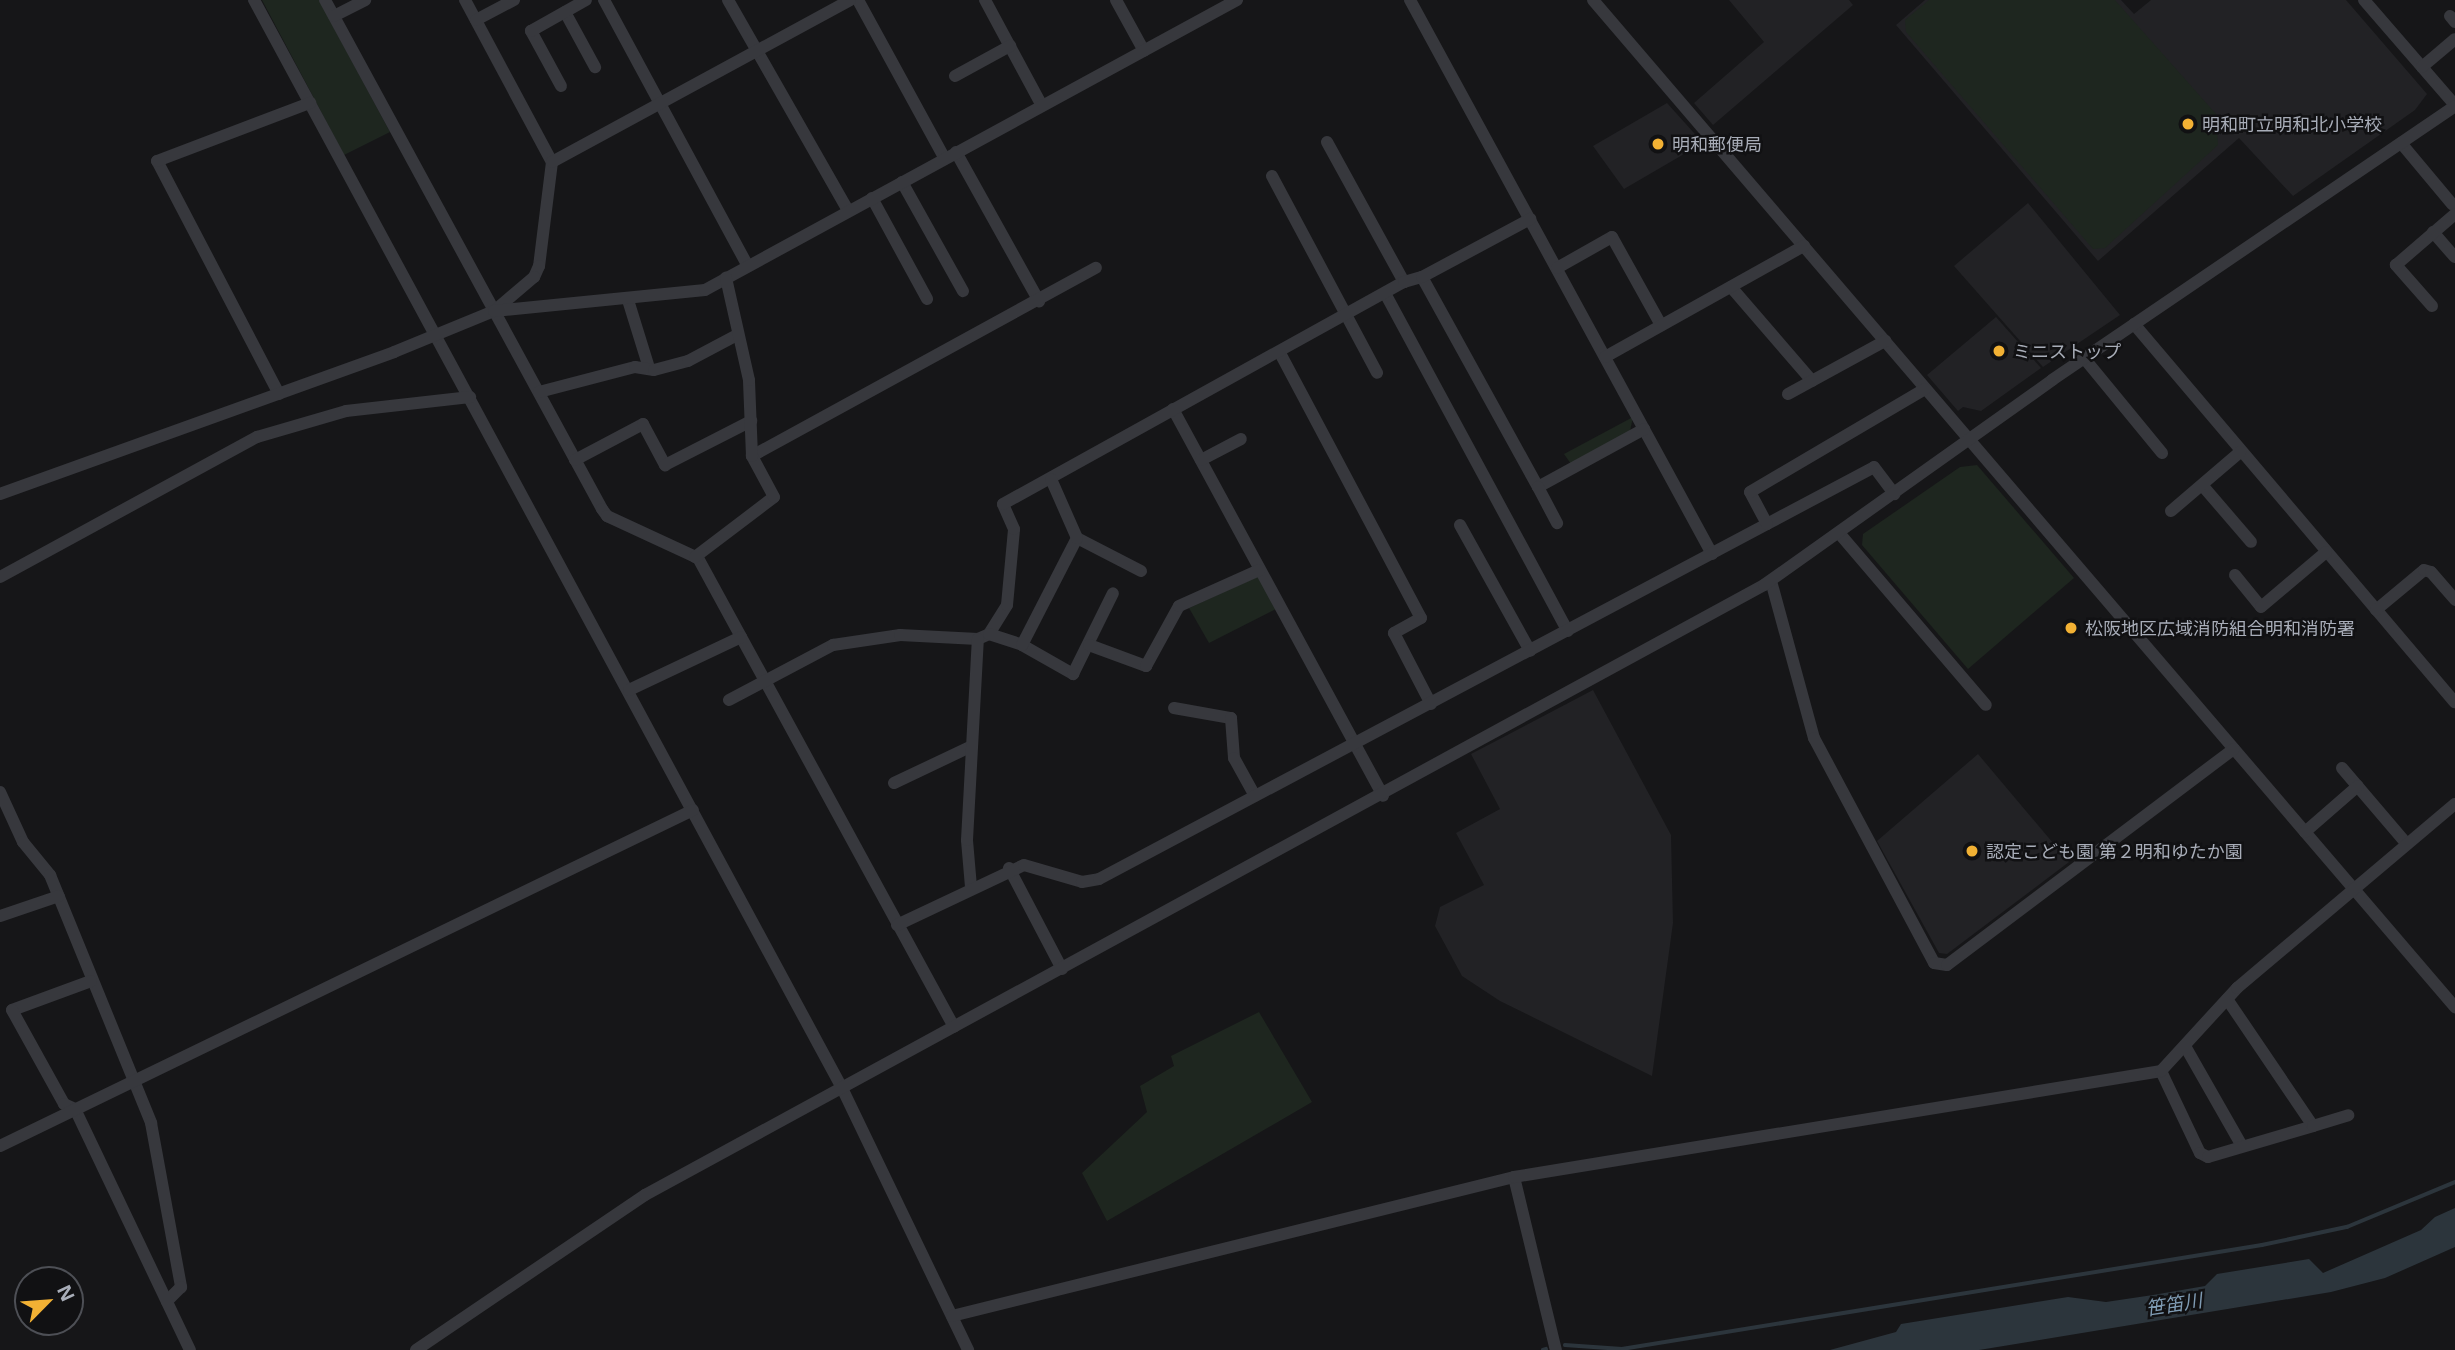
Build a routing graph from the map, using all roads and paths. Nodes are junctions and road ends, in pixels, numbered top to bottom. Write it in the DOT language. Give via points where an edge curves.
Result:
graph roads {
  1 [pos="254,0"];
  2 [pos="325,0"];
  3 [pos="365,0"];
  4 [pos="465,0"];
  5 [pos="514,0"];
  6 [pos="586,0"];
  7 [pos="604,0"];
  8 [pos="728,0"];
  9 [pos="850,0"];
  10 [pos="858,0"];
  11 [pos="985,0"];
  12 [pos="1116,0"];
  13 [pos="1237,0"];
  14 [pos="1410,0"];
  15 [pos="1593,0"];
  16 [pos="2364,0"];
  17 [pos="565,12"];
  18 [pos="334,16"];
  19 [pos="476,20"];
  20 [pos="2455,39"];
  21 [pos="1010,46"];
  22 [pos="756,51"];
  23 [pos="1144,51"];
  24 [pos="595,67"];
  25 [pos="2422,67"];
  26 [pos="955,76"];
  27 [pos="561,86"];
  28 [pos="310,103"];
  29 [pos="659,104"];
  30 [pos="1042,106"];
  31 [pos="2455,106"];
  32 [pos="1327,142"];
  33 [pos="2401,143"];
  34 [pos="951,156"];
  35 [pos="552,162"];
  36 [pos="1272,176"];
  37 [pos="902,182"];
  38 [pos="872,198"];
  39 [pos="2454,209"];
  40 [pos="849,210"];
  41 [pos="1530,219"];
  42 [pos="2433,232"];
  43 [pos="1804,246"];
  44 [pos="2455,257"];
  45 [pos="748,266"];
  46 [pos="1096,268"];
  47 [pos="1557,268"];
  48 [pos="1422,277"];
  49 [pos="726,278"];
  50 [pos="1404,282"];
  51 [pos="1731,287"];
  52 [pos="963,291"];
  53 [pos="1386,295"];
  54 [pos="927,299"];
  55 [pos="628,300"];
  56 [pos="1039,301"];
  57 [pos="2432,306"];
  58 [pos="494,311"];
  59 [pos="1347,315"];
  60 [pos="2134,324"];
  61 [pos="1661,325"];
  62 [pos="737,335"];
  63 [pos="436,336"];
  64 [pos="1885,341"];
  65 [pos="1280,353"];
  66 [pos="1605,357"];
  67 [pos="2084,358"];
  68 [pos="649,368"];
  69 [pos="1377,373"];
  70 [pos="1812,381"];
  71 [pos="1925,389"];
  72 [pos="539,392"];
  73 [pos="279,394"];
  74 [pos="1788,394"];
  75 [pos="470,397"];
  76 [pos="1173,408"];
  77 [pos="751,421"];
  78 [pos="1644,429"];
  79 [pos="1241,439"];
  80 [pos="1970,440"];
  81 [pos="2240,452"];
  82 [pos="2162,453"];
  83 [pos="752,456"];
  84 [pos="575,460"];
  85 [pos="1201,460"];
  86 [pos="1051,479"];
  87 [pos="2202,485"];
  88 [pos="1538,487"];
  89 [pos="0,494"];
  90 [pos="1894,494"];
  91 [pos="2171,511"];
  92 [pos="1556,523"];
  93 [pos="1767,524"];
  94 [pos="1460,525"];
  95 [pos="1839,533"];
  96 [pos="1077,538"];
  97 [pos="2252,542"];
  98 [pos="2326,552"];
  99 [pos="1712,554"];
  100 [pos="695,557"];
  101 [pos="1259,570"];
  102 [pos="1141,571"];
  103 [pos="2235,575"];
  104 [pos="0,577"];
  105 [pos="1771,581"];
  106 [pos="1113,593"];
  107 [pos="2455,600"];
  108 [pos="2376,610"];
  109 [pos="1568,631"];
  110 [pos="983,636"];
  111 [pos="741,637"];
  112 [pos="1022,645"];
  113 [pos="1089,645"];
  114 [pos="1530,651"];
  115 [pos="764,680"];
  116 [pos="629,690"];
  117 [pos="729,700"];
  118 [pos="2455,702"];
  119 [pos="1431,704"];
  120 [pos="1986,705"];
  121 [pos="1174,708"];
  122 [pos="1356,743"];
  123 [pos="972,746"];
  124 [pos="2234,749"];
  125 [pos="2342,768"];
  126 [pos="894,783"];
  127 [pos="2358,786"];
  128 [pos="0,792"];
  129 [pos="1255,796"];
  130 [pos="1383,796"];
  131 [pos="2455,804"];
  132 [pos="693,810"];
  133 [pos="2305,832"];
  134 [pos="2406,843"];
  135 [pos="1009,868"];
  136 [pos="971,887"];
  137 [pos="2353,888"];
  138 [pos="59,896"];
  139 [pos="0,916"];
  140 [pos="897,925"];
  141 [pos="1062,969"];
  142 [pos="91,981"];
  143 [pos="2227,999"];
  144 [pos="2455,1007"];
  145 [pos="6,1013"];
  146 [pos="954,1027"];
  147 [pos="2185,1046"];
  148 [pos="2161,1071"];
  149 [pos="134,1081"];
  150 [pos="842,1088"];
  151 [pos="75,1109"];
  152 [pos="2348,1115"];
  153 [pos="2313,1126"];
  154 [pos="2241,1144"];
  155 [pos="0,1146"];
  156 [pos="1514,1177"];
  157 [pos="167,1301"];
  158 [pos="951,1316"];
  159 [pos="190,1350"];
  160 [pos="416,1350"];
  161 [pos="968,1350"];
  162 [pos="1556,1350"];
  1 -- 28 [label="street"];
  2 -- 18 [label="street"];
  3 -- 18 [label="street"];
  4 -- 19 [label="street"];
  5 -- 19 [label="street"];
  6 -- 17 [label="street"];
  7 -- 29 [label="street"];
  8 -- 22 [label="street"];
  9 -- 22 [label="street"];
  10 -- 34 [label="street"];
  11 -- 21 [label="street"];
  12 -- 23 [label="street"];
  13 -- 23 [label="street"];
  14 -- 41 [label="street"];
  15 -- 43 [label="street"];
  16 -- 25 [label="street"];
  17 -- 24 [label="street"];
  17 -- 27 [label="street" via="531,31"];
  18 -- 58 [label="street"];
  19 -- 35 [label="street"];
  20 -- 25 [label="street"];
  21 -- 26 [label="street"];
  21 -- 30 [label="street"];
  22 -- 29 [label="street"];
  22 -- 40 [label="street"];
  23 -- 30 [label="street"];
  25 -- 31 [label="street"];
  28 -- 63 [label="street"];
  28 -- 73 [label="street" via="157,161"];
  29 -- 35 [label="street"];
  29 -- 45 [label="street"];
  30 -- 34 [label="street"];
  31 -- 33 [label="street"];
  32 -- 50 [label="street"];
  33 -- 39 [label="street"];
  33 -- 60 [label="street"];
  34 -- 37 [label="street"];
  34 -- 56 [label="street"];
  35 -- 58 [label="street" via="539,266 534,276"];
  36 -- 59 [label="street"];
  37 -- 38 [label="street"];
  37 -- 52 [label="street"];
  38 -- 40 [label="street"];
  38 -- 54 [label="street"];
  39 -- 42 [label="street"];
  40 -- 45 [label="street"];
  41 -- 47 [label="street"];
  41 -- 48 [label="street"];
  42 -- 44 [label="street"];
  42 -- 57 [label="street" via="2396,265"];
  43 -- 51 [label="street"];
  43 -- 64 [label="street"];
  45 -- 49 [label="street"];
  46 -- 56 [label="street"];
  47 -- 61 [label="street" via="1612,237"];
  47 -- 66 [label="street"];
  48 -- 50 [label="street"];
  48 -- 88 [label="street"];
  49 -- 55 [label="street" via="694,293"];
  49 -- 62 [label="street"];
  50 -- 53 [label="street"];
  51 -- 61 [label="street"];
  51 -- 70 [label="street"];
  53 -- 59 [label="street"];
  53 -- 109 [label="street"];
  55 -- 58 [label="street"];
  55 -- 68 [label="street"];
  56 -- 83 [label="street"];
  58 -- 63 [label="street"];
  58 -- 72 [label="street"];
  59 -- 65 [label="street"];
  59 -- 69 [label="street"];
  60 -- 67 [label="street"];
  60 -- 81 [label="street"];
  61 -- 66 [label="street"];
  62 -- 68 [label="street" via="688,361"];
  62 -- 77 [label="street" via="749,380"];
  63 -- 73 [label="street"];
  63 -- 75 [label="street"];
  64 -- 70 [label="street"];
  64 -- 71 [label="street"];
  65 -- 76 [label="street"];
  65 -- 119 [label="street" via="1421,618 1394,633"];
  66 -- 78 [label="street"];
  67 -- 80 [label="street"];
  67 -- 82 [label="street"];
  68 -- 72 [label="street" via="635,367"];
  70 -- 74 [label="street"];
  71 -- 80 [label="street"];
  71 -- 93 [label="street" via="1750,492"];
  72 -- 84 [label="street"];
  73 -- 89 [label="street"];
  75 -- 104 [label="street" via="346,411 257,437"];
  75 -- 116 [label="street"];
  76 -- 85 [label="street"];
  76 -- 86 [label="street"];
  77 -- 83 [label="street"];
  77 -- 84 [label="street" via="665,465 642,424"];
  78 -- 88 [label="street"];
  78 -- 99 [label="street"];
  79 -- 85 [label="street"];
  80 -- 90 [label="street"];
  80 -- 124 [label="street"];
  81 -- 87 [label="street"];
  81 -- 98 [label="street"];
  83 -- 100 [label="street" via="774,497"];
  84 -- 100 [label="street" via="607,516"];
  85 -- 101 [label="street"];
  86 -- 96 [label="street"];
  86 -- 110 [label="street" via="1003,504 1014,529 1007,606"];
  87 -- 91 [label="street"];
  87 -- 97 [label="street"];
  88 -- 92 [label="street"];
  90 -- 93 [label="street" via="1874,467"];
  90 -- 95 [label="street"];
  93 -- 99 [label="street"];
  94 -- 114 [label="street"];
  95 -- 105 [label="street"];
  95 -- 120 [label="street"];
  96 -- 102 [label="street"];
  96 -- 112 [label="street"];
  98 -- 103 [label="street" via="2261,607"];
  98 -- 108 [label="street"];
  99 -- 109 [label="street"];
  100 -- 111 [label="street"];
  101 -- 113 [label="street" via="1179,606 1146,666"];
  101 -- 122 [label="street"];
  105 -- 124 [label="street" via="1814,738 1934,963 1947,965"];
  105 -- 130 [label="street"];
  106 -- 113 [label="street"];
  107 -- 108 [label="street" via="2424,570"];
  108 -- 118 [label="street"];
  109 -- 114 [label="street"];
  110 -- 112 [label="street"];
  110 -- 115 [label="street" via="900,635 833,645"];
  110 -- 123 [label="street"];
  111 -- 115 [label="street"];
  111 -- 116 [label="street"];
  112 -- 113 [label="street" via="1073,674"];
  114 -- 119 [label="street"];
  115 -- 117 [label="street"];
  115 -- 140 [label="street"];
  116 -- 132 [label="street"];
  119 -- 122 [label="street"];
  121 -- 129 [label="street" via="1231,719 1234,758"];
  122 -- 129 [label="street"];
  122 -- 130 [label="street"];
  123 -- 126 [label="street"];
  123 -- 136 [label="street" via="967,840"];
  124 -- 133 [label="street"];
  125 -- 127 [label="street"];
  127 -- 133 [label="street"];
  127 -- 134 [label="street"];
  128 -- 138 [label="street" via="23,842 50,875"];
  129 -- 135 [label="street" via="1099,879 1082,882 1033,865"];
  130 -- 141 [label="street"];
  131 -- 134 [label="street"];
  132 -- 149 [label="street"];
  132 -- 150 [label="street"];
  133 -- 137 [label="street"];
  134 -- 137 [label="street"];
  135 -- 136 [label="street"];
  135 -- 141 [label="street"];
  136 -- 140 [label="street"];
  137 -- 143 [label="street"];
  137 -- 144 [label="street"];
  138 -- 139 [label="street"];
  138 -- 142 [label="street"];
  140 -- 146 [label="street"];
  141 -- 146 [label="street"];
  142 -- 145 [label="street"];
  142 -- 149 [label="street"];
  143 -- 147 [label="street"];
  143 -- 153 [label="street"];
  145 -- 151 [label="street" via="64,1104"];
  146 -- 150 [label="street"];
  147 -- 148 [label="street"];
  147 -- 154 [label="street"];
  148 -- 154 [label="street" via="2200,1153 2208,1157"];
  148 -- 156 [label="street"];
  149 -- 151 [label="street"];
  149 -- 157 [label="street" via="151,1124 169,1201 181,1287"];
  150 -- 158 [label="street"];
  150 -- 160 [label="street" via="620,1210"];
  151 -- 155 [label="street"];
  151 -- 157 [label="street"];
  152 -- 153 [label="street"];
  153 -- 154 [label="street"];
  156 -- 158 [label="street"];
  156 -- 162 [label="street"];
  157 -- 159 [label="street"];
  158 -- 161 [label="street"];
}
